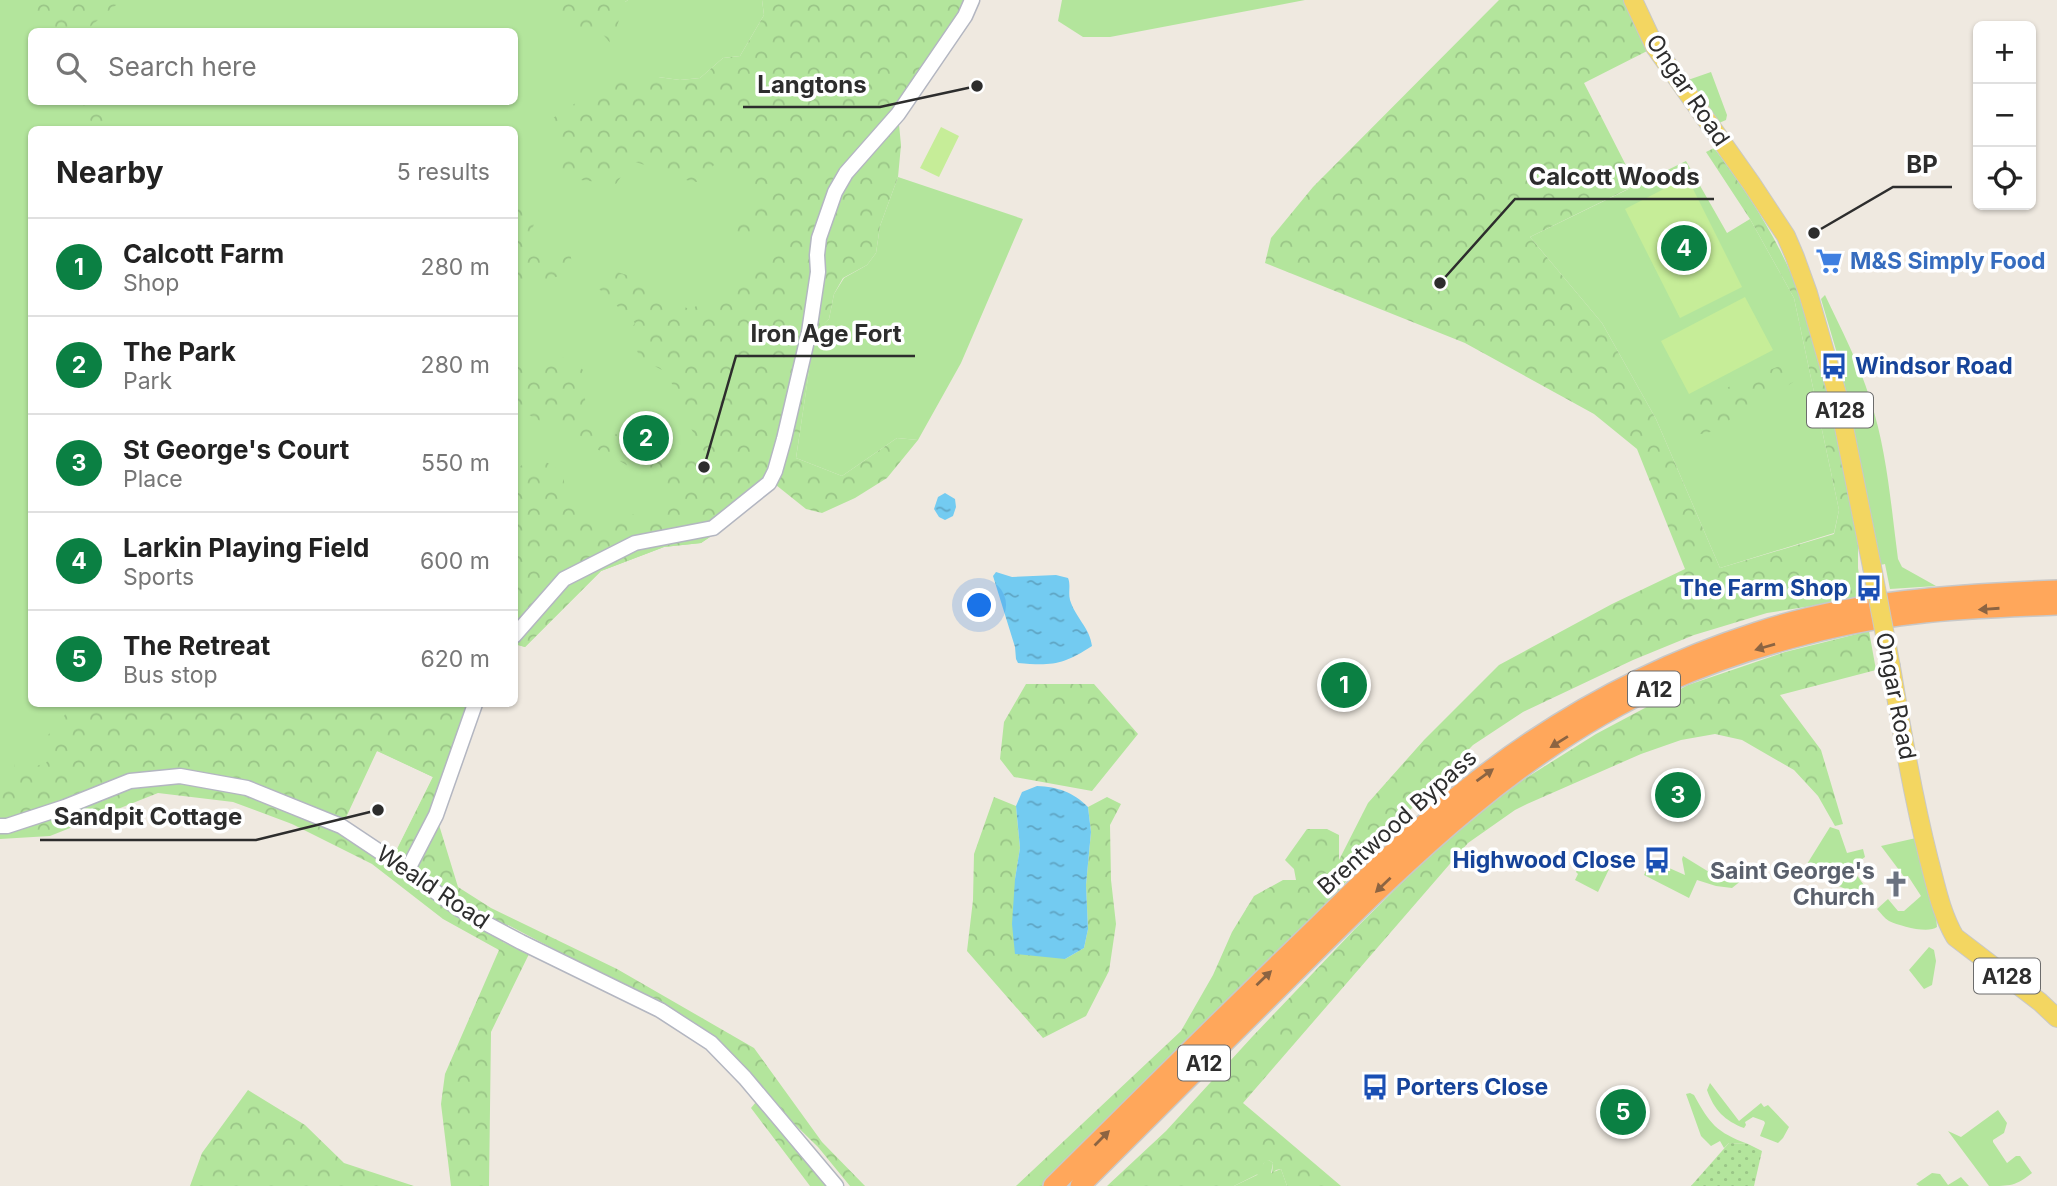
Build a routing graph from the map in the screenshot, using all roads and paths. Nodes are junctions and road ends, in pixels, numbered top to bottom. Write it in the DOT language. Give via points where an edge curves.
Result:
graph roads {
  1 [pos="972,0"];
  2 [pos="1633,0"];
  3 [pos="2057,590"];
  4 [pos="2057,606"];
  5 [pos="518,631"];
  6 [pos="474,707"];
  7 [pos="0,826"];
  8 [pos="407,871"];
  9 [pos="2057,1018"];
  10 [pos="836,1186"];
  11 [pos="1054,1186"];
  12 [pos="1080,1186"];
  1 -- 5 [label="street" via="898,114 835,192 819,239 809,332 769,483 713,528 635,543 564,579"];
  2 -- 9 [label="main road, Ongar Road / A128, bridge" via="1654,47 1751,183 1796,257 1838,397 1921,828 1950,928 1955,937"];
  11 -- 3 [label="highway, Brentwood Bypass / A12, one-way" via="1395,851 1464,790 1596,701 1699,653 1800,619 1900,600"];
  4 -- 12 [label="highway, Brentwood Bypass / A12, one-way" via="1918,613 1809,635 1710,665 1586,725 1497,786 1420,849"];
  6 -- 8 [label="street" via="436,815"];
  7 -- 8 [label="street, Weald Road" via="130,782 180,776 247,788 309,812 343,827"];
  8 -- 10 [label="street, Weald Road" via="459,909 643,1001 711,1042"];
}
